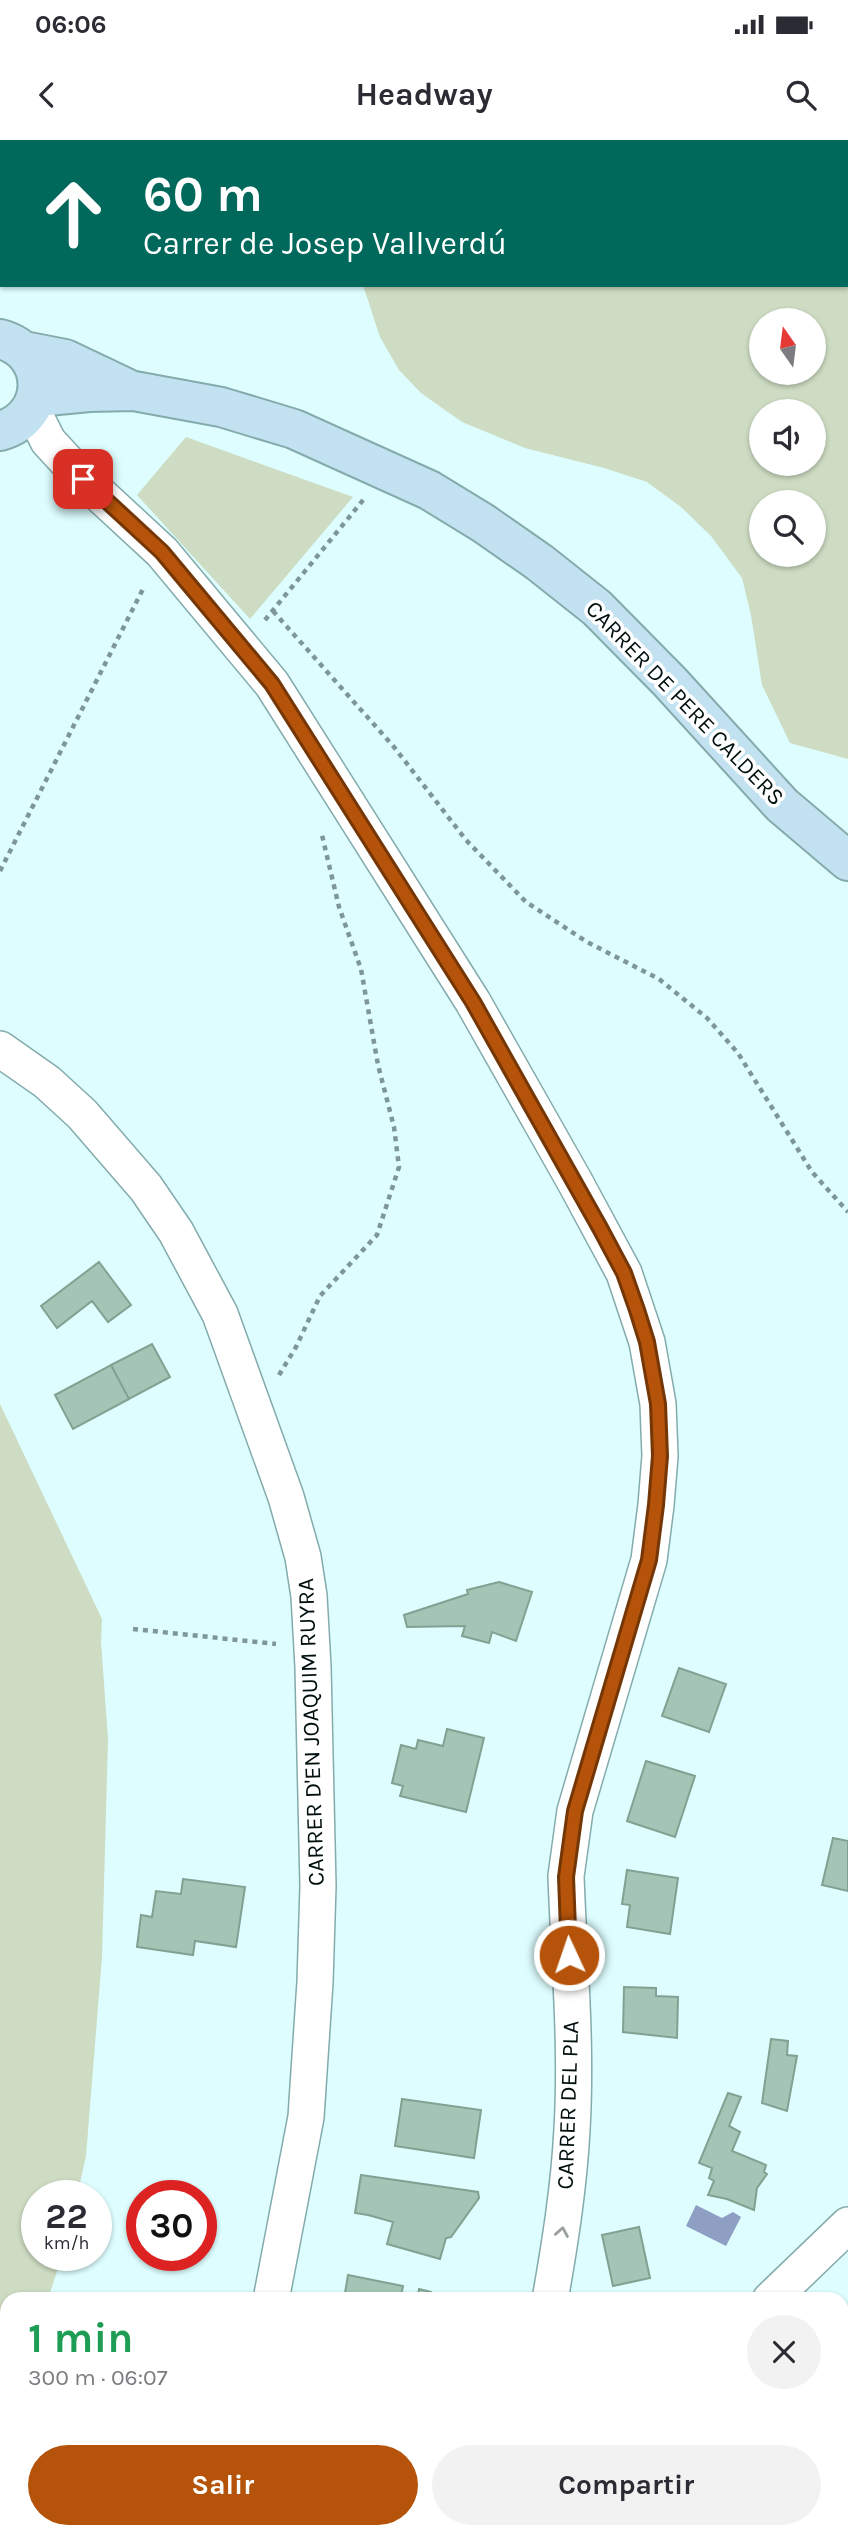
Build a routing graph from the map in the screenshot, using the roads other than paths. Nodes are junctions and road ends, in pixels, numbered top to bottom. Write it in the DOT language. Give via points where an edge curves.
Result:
graph roads {
  1 [pos="12,345"];
  2 [pos="134,391"];
  3 [pos="34,403"];
  4 [pos="0,431"];
  5 [pos="848,861"];
  6 [pos="0,1049"];
  7 [pos="848,2225"];
  8 [pos="273,2292"];
  9 [pos="551,2292"];
  10 [pos="778,2292"];
  1 -- 2 [label="street, CARRER DE PERE CALDERS" via="65,359"];
  1 -- 3 [label="street" via="36,372"];
  2 -- 3 [label="street, CARRER DE PERE CALDERS" via="89,392"];
  2 -- 5 [label="street, CARRER DE PERE CALDERS" via="221,407 294,429 429,490 483,523 597,608 782,806"];
  3 -- 4 [label="street" via="13,426"];
  9 -- 3 [label="street, CARRER DEL PLA, one-way" via="565,2216 572,2128 568,1848 649,1560 660,1456 658,1404 647,1342 624,1273 473,1002 272,684 162,552 48,441"];
  6 -- 8 [label="street, CARRER D'EN JOAQUIM RUYRA" via="82,1114 146,1188 176,1233 220,1314 303,1557 312,1648 318,1886 315,1982 306,2117"];
  7 -- 10 [label="street"];
}
